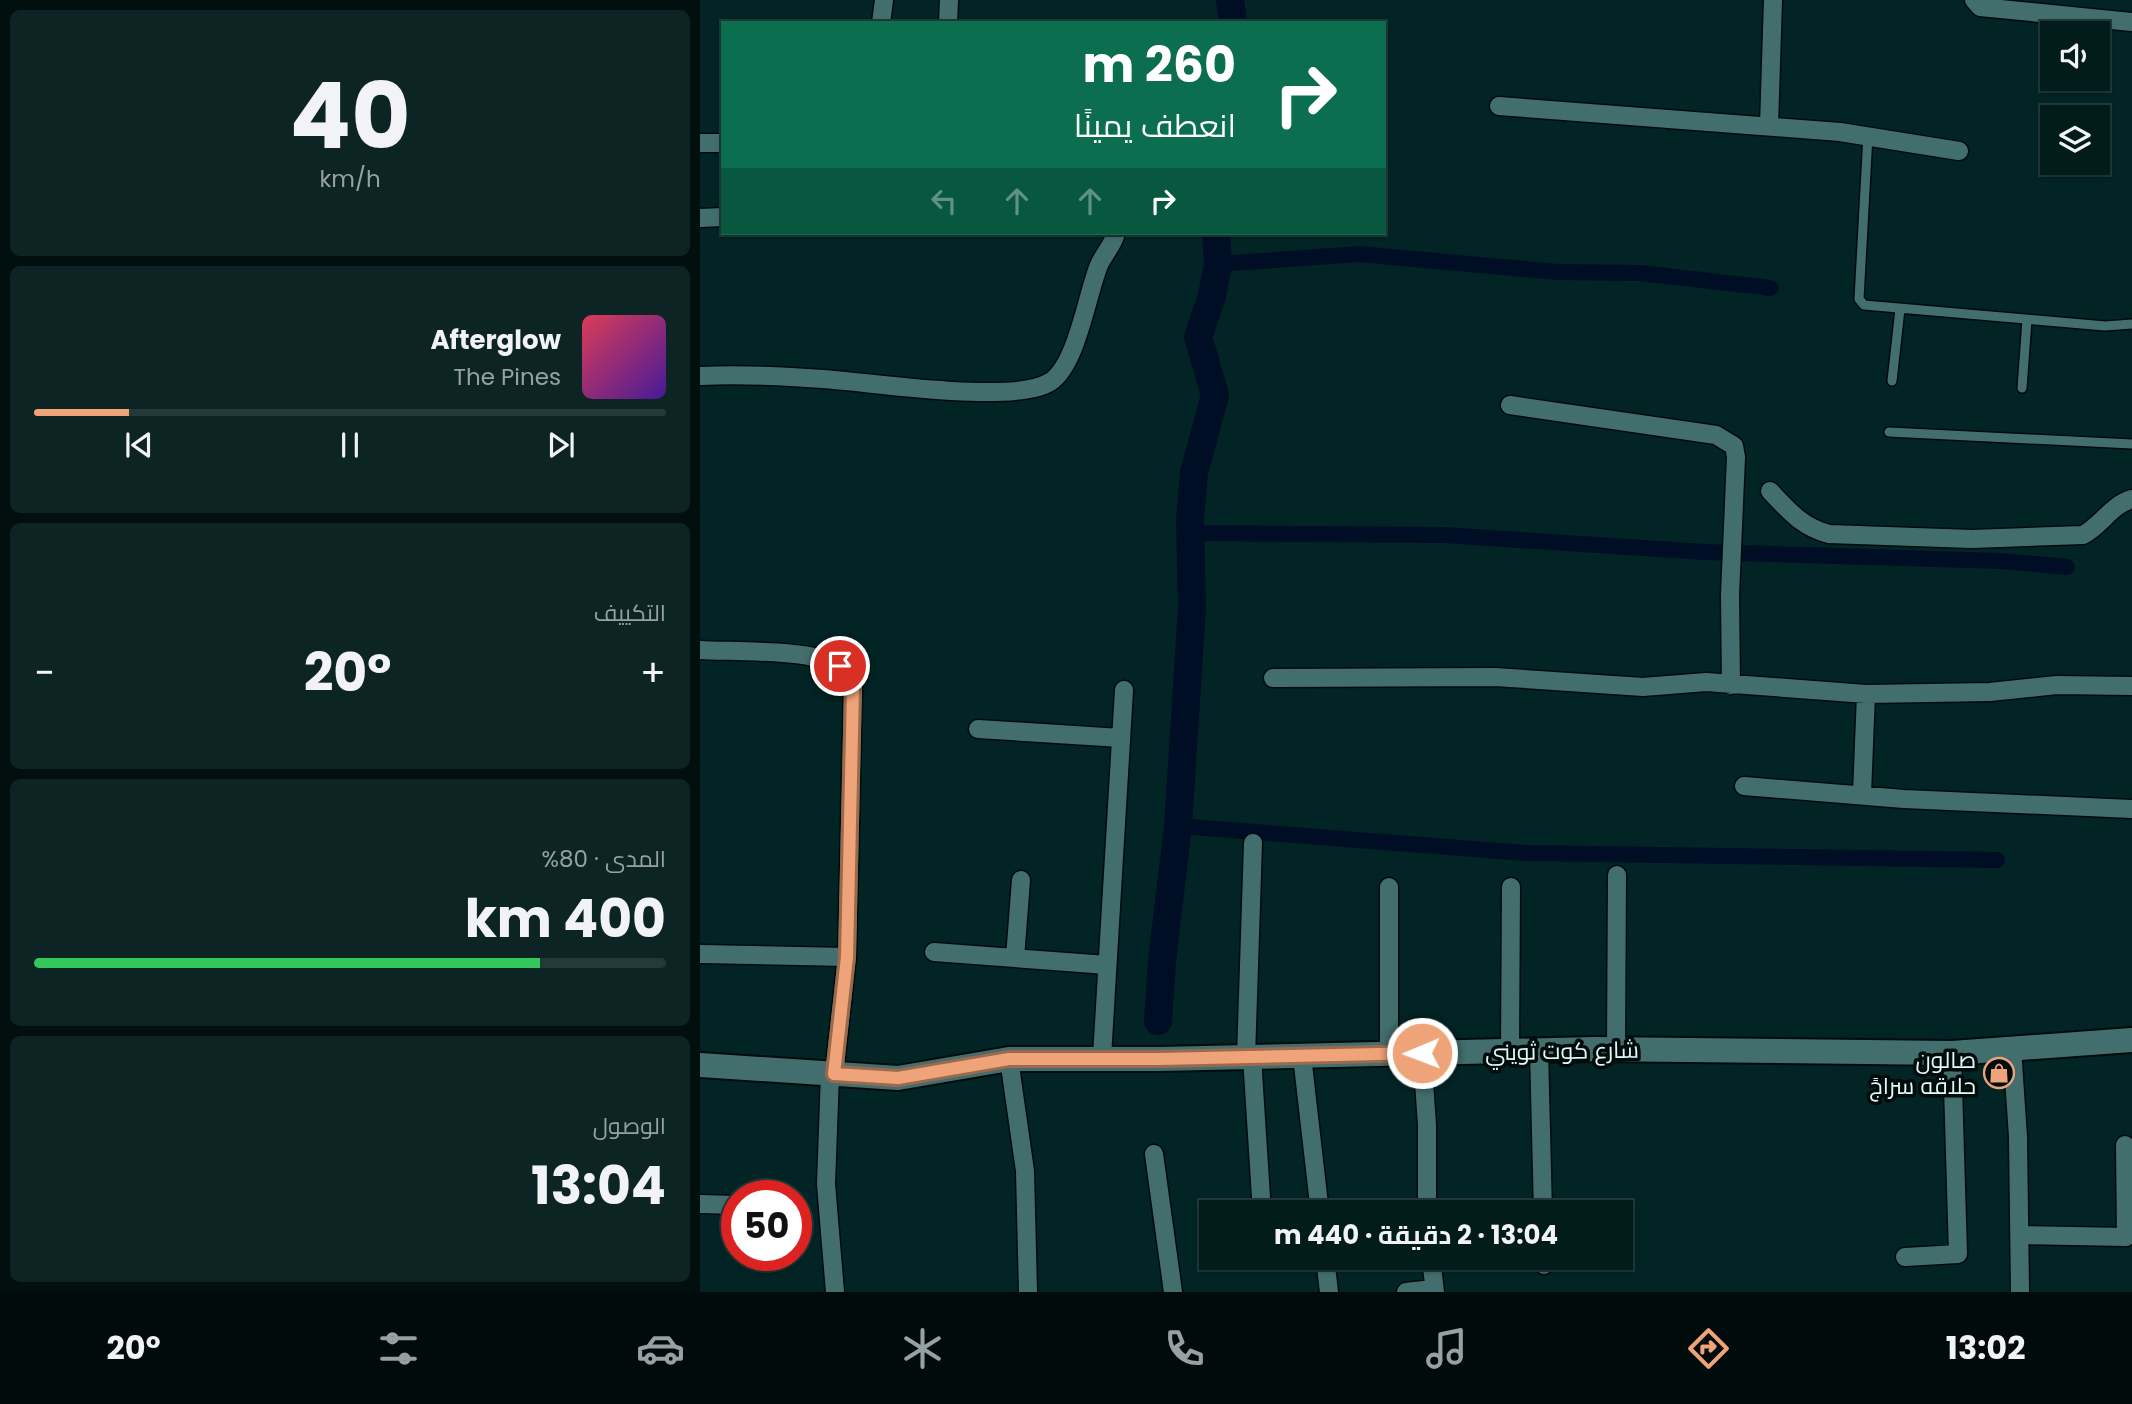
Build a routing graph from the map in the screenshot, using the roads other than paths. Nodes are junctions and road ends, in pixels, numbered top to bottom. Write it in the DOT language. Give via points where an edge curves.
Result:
graph roads {
  1 [pos="884,0"];
  2 [pos="948,0"];
  3 [pos="1773,0"];
  4 [pos="1974,0"];
  5 [pos="881,21"];
  6 [pos="948,21"];
  7 [pos="2132,22"];
  8 [pos="1499,106"];
  9 [pos="1769,126"];
  10 [pos="1868,135"];
  11 [pos="700,143"];
  12 [pos="721,143"];
  13 [pos="1959,151"];
  14 [pos="721,217"];
  15 [pos="700,218"];
  16 [pos="1115,235"];
  17 [pos="1900,309"];
  18 [pos="2027,320"];
  19 [pos="2132,324"];
  20 [pos="700,376"];
  21 [pos="1892,381"];
  22 [pos="2022,387"];
  23 [pos="1510,405"];
  24 [pos="1889,432"];
  25 [pos="2132,444"];
  26 [pos="1770,491"];
  27 [pos="2132,499"];
  28 [pos="700,650"];
  29 [pos="1273,678"];
  30 [pos="1731,685"];
  31 [pos="2132,686"];
  32 [pos="1124,690"];
  33 [pos="1866,694"];
  34 [pos="978,729"];
  35 [pos="1121,737"];
  36 [pos="1744,786"];
  37 [pos="1862,794"];
  38 [pos="2132,809"];
  39 [pos="1253,843"];
  40 [pos="1617,875"];
  41 [pos="1021,880"];
  42 [pos="1389,887"];
  43 [pos="1511,887"];
  44 [pos="934,952"];
  45 [pos="700,954"];
  46 [pos="847,957"];
  47 [pos="1015,958"];
  48 [pos="1107,965"];
  49 [pos="2132,1040"];
  50 [pos="2012,1048"];
  51 [pos="1616,1049"];
  52 [pos="1539,1050"];
  53 [pos="1510,1051"];
  54 [pos="1422,1053"];
  55 [pos="1952,1053"];
  56 [pos="1389,1054"];
  57 [pos="1302,1056"];
  58 [pos="1102,1057"];
  59 [pos="1249,1057"];
  60 [pos="1009,1059"];
  61 [pos="700,1065"];
  62 [pos="832,1074"];
  63 [pos="2125,1145"];
  64 [pos="1154,1154"];
  65 [pos="1261,1200"];
  66 [pos="1319,1200"];
  67 [pos="1427,1200"];
  68 [pos="1543,1200"];
  69 [pos="700,1204"];
  70 [pos="721,1205"];
  71 [pos="2021,1235"];
  72 [pos="1905,1257"];
  73 [pos="1326,1270"];
  74 [pos="1432,1270"];
  75 [pos="1434,1291"];
  76 [pos="835,1292"];
  77 [pos="1028,1292"];
  78 [pos="1173,1292"];
  79 [pos="1329,1292"];
  80 [pos="1406,1292"];
  81 [pos="2020,1292"];
  1 -- 5 [label="street"];
  2 -- 6 [label="street"];
  3 -- 9 [label="street"];
  4 -- 7 [label="street" via="1980,7"];
  8 -- 9 [label="street"];
  9 -- 10 [label="street"];
  10 -- 13 [label="street"];
  10 -- 17 [label="lane" via="1859,299 1864,305"];
  11 -- 12 [label="street"];
  14 -- 15 [label="street"];
  16 -- 20 [label="street" via="1098,267 1064,367 1052,381 1033,390"];
  17 -- 18 [label="lane"];
  17 -- 21 [label="lane"];
  18 -- 19 [label="lane"];
  18 -- 22 [label="lane"];
  23 -- 30 [label="street" via="1716,435 1734,446"];
  24 -- 25 [label="lane"];
  26 -- 27 [label="street" via="1811,529 1829,534 1972,539 2083,535 2116,505"];
  28 -- 46 [label="street" via="825,660 849,675 853,688"];
  29 -- 30 [label="street" via="1495,677 1643,687 1706,682"];
  30 -- 33 [label="street"];
  31 -- 33 [label="street"];
  32 -- 35 [label="street"];
  33 -- 37 [label="street"];
  34 -- 35 [label="street"];
  35 -- 48 [label="street"];
  36 -- 37 [label="street"];
  37 -- 38 [label="street"];
  39 -- 59 [label="street"];
  40 -- 51 [label="street"];
  41 -- 47 [label="street"];
  42 -- 56 [label="street"];
  43 -- 53 [label="street"];
  44 -- 47 [label="street"];
  45 -- 46 [label="street"];
  46 -- 62 [label="street"];
  47 -- 48 [label="street"];
  48 -- 58 [label="street"];
  49 -- 50 [label="main road, شارع كوت ثويني"];
  50 -- 55 [label="main road, شارع كوت ثويني"];
  50 -- 71 [label="street"];
  51 -- 52 [label="main road, شارع كوت ثويني"];
  51 -- 55 [label="main road, شارع كوت ثويني"];
  52 -- 53 [label="main road, شارع كوت ثويني"];
  52 -- 68 [label="street"];
  53 -- 54 [label="main road, شارع كوت ثويني"];
  54 -- 56 [label="main road, شارع كوت ثويني"];
  54 -- 67 [label="street"];
  55 -- 72 [label="street" via="1958,1254"];
  56 -- 57 [label="main road, شارع كوت ثويني"];
  57 -- 59 [label="main road, شارع كوت ثويني"];
  57 -- 66 [label="street"];
  58 -- 59 [label="main road, شارع كوت ثويني"];
  58 -- 60 [label="main road, شارع كوت ثويني"];
  59 -- 65 [label="street"];
  60 -- 62 [label="main road, شارع كوت ثويني" via="898,1078"];
  60 -- 77 [label="street" via="1025,1171"];
  61 -- 62 [label="main road, شارع كوت ثويني"];
  62 -- 76 [label="street" via="826,1184"];
  63 -- 71 [label="street" via="2126,1237"];
  64 -- 78 [label="street"];
  69 -- 70 [label="street"];
  71 -- 81 [label="street"];
  73 -- 79 [label="street"];
  74 -- 75 [label="street"];
  75 -- 80 [label="street"];
}
